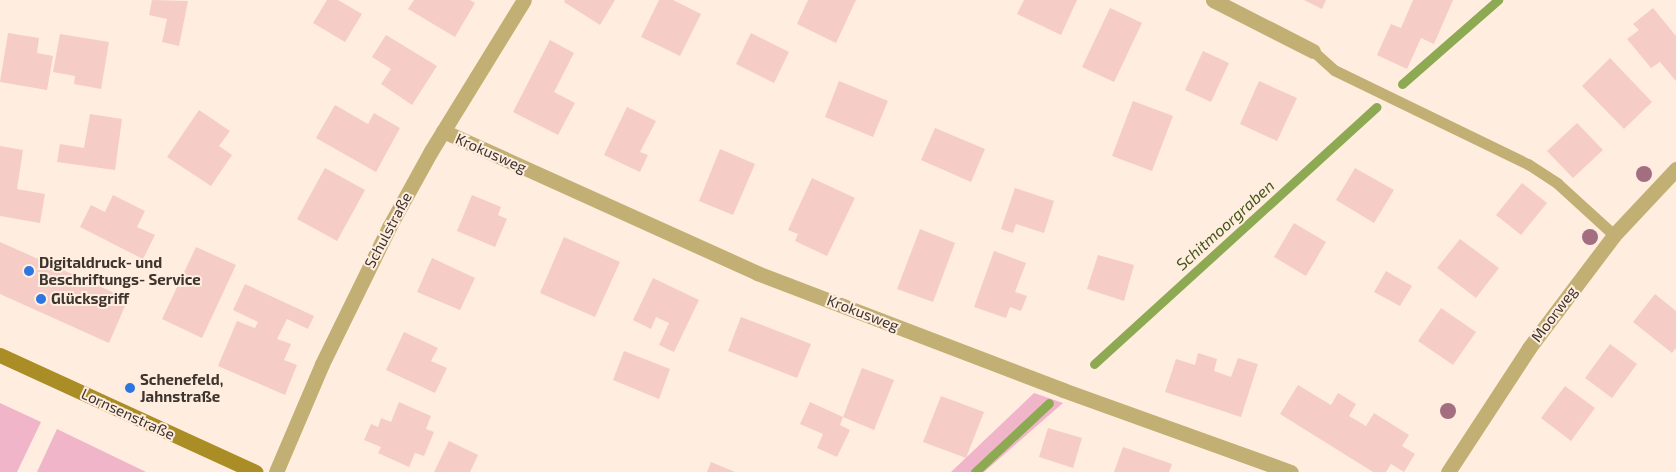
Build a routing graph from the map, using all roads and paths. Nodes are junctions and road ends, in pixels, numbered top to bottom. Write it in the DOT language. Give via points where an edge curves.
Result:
graph roads {
  1 [pos="524,0"];
  2 [pos="1213,0"];
  3 [pos="1313,51"];
  4 [pos="443,131"];
  5 [pos="1676,169"];
  6 [pos="1614,235"];
  7 [pos="0,355"];
  8 [pos="256,472"];
  9 [pos="276,472"];
  10 [pos="1291,472"];
  11 [pos="1448,472"];
  1 -- 4 [label="street, Schulstraße"];
  2 -- 3 [label="street"];
  3 -- 6 [label="lane" via="1334,70 1528,164 1557,183"];
  4 -- 9 [label="street, Schulstraße" via="359,285"];
  4 -- 10 [label="street, Krokusweg" via="757,273 1063,390"];
  5 -- 6 [label="street, Moorweg"];
  6 -- 11 [label="street, Moorweg" via="1529,348"];
  7 -- 8 [label="street, Lornsenstraße"];
}
